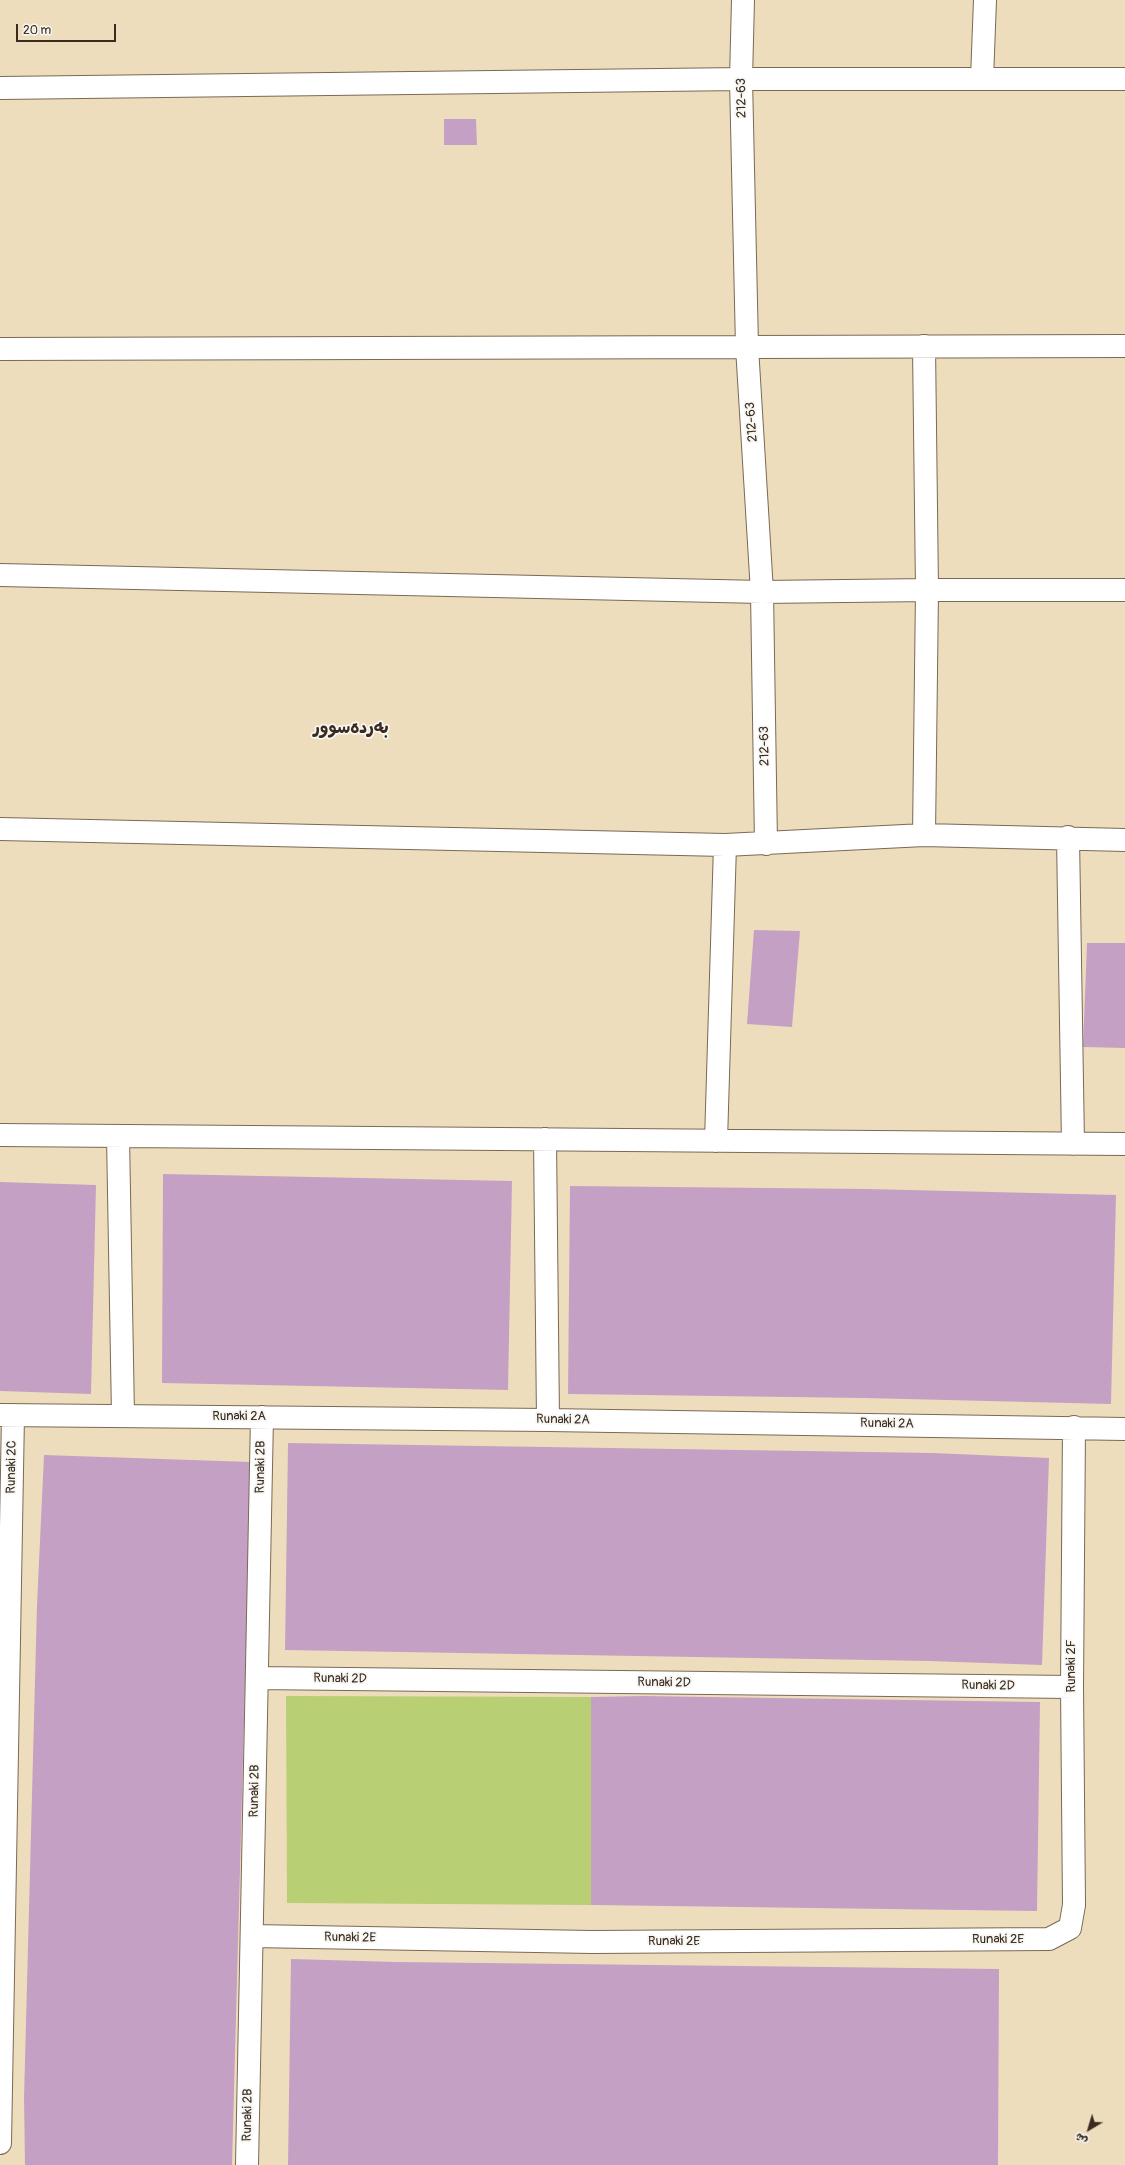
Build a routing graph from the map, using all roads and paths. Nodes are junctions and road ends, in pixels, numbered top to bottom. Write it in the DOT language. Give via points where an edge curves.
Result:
graph roads {
  1 [pos="743,0"];
  2 [pos="985,0"];
  3 [pos="741,79"];
  4 [pos="982,79"];
  5 [pos="1125,79"];
  6 [pos="0,88"];
  7 [pos="924,346"];
  8 [pos="1125,346"];
  9 [pos="747,347"];
  10 [pos="0,349"];
  11 [pos="0,575"];
  12 [pos="927,590"];
  13 [pos="1125,590"];
  14 [pos="762,592"];
  15 [pos="0,829"];
  16 [pos="924,835"];
  17 [pos="1068,837"];
  18 [pos="1125,840"];
  19 [pos="766,844"];
  20 [pos="725,845"];
  21 [pos="0,1135"];
  22 [pos="118,1136"];
  23 [pos="545,1140"];
  24 [pos="716,1141"];
  25 [pos="1073,1144"];
  26 [pos="1125,1144"];
  27 [pos="6,1415"];
  28 [pos="123,1416"];
  29 [pos="262,1417"];
  30 [pos="548,1420"];
  31 [pos="1074,1426"];
  32 [pos="1125,1429"];
  33 [pos="4,1677"];
  34 [pos="257,1678"];
  35 [pos="1072,1687"];
  36 [pos="1074,1905"];
  37 [pos="252,1936"];
  38 [pos="2,1941"];
  39 [pos="0,2143"];
  40 [pos="247,2165"];
  1 -- 3 [label="street, 212-63"];
  2 -- 4 [label="street"];
  3 -- 4 [label="street"];
  3 -- 6 [label="street"];
  3 -- 9 [label="street, 212-63"];
  4 -- 5 [label="street"];
  7 -- 8 [label="street"];
  7 -- 9 [label="street"];
  7 -- 12 [label="street"];
  9 -- 10 [label="street"];
  9 -- 14 [label="street, 212-63"];
  11 -- 14 [label="street"];
  12 -- 13 [label="street"];
  12 -- 14 [label="street"];
  12 -- 16 [label="street"];
  14 -- 19 [label="street, 212-63"];
  15 -- 20 [label="street"];
  16 -- 17 [label="street"];
  16 -- 19 [label="street"];
  17 -- 18 [label="street"];
  17 -- 25 [label="street"];
  19 -- 20 [label="street"];
  20 -- 24 [label="street"];
  21 -- 22 [label="street"];
  22 -- 23 [label="street"];
  22 -- 28 [label="street"];
  23 -- 24 [label="street"];
  23 -- 30 [label="street"];
  24 -- 25 [label="street"];
  25 -- 26 [label="street"];
  27 -- 28 [label="street, Runaki 2A"];
  27 -- 33 [label="street, Runaki 2C"];
  28 -- 29 [label="street, Runaki 2A"];
  29 -- 30 [label="street, Runaki 2A"];
  29 -- 34 [label="street, Runaki 2B"];
  30 -- 31 [label="street, Runaki 2A"];
  31 -- 32 [label="street, Runaki 2A"];
  31 -- 35 [label="street, Runaki 2F"];
  33 -- 38 [label="street, Runaki 2C"];
  34 -- 35 [label="street, Runaki 2D"];
  34 -- 37 [label="street, Runaki 2B"];
  35 -- 36 [label="street, Runaki 2F"];
  36 -- 37 [label="street, Runaki 2E" via="1070,1928 1049,1939 592,1942"];
  37 -- 40 [label="street, Runaki 2B"];
  38 -- 39 [label="street, Runaki 2C"];
}
